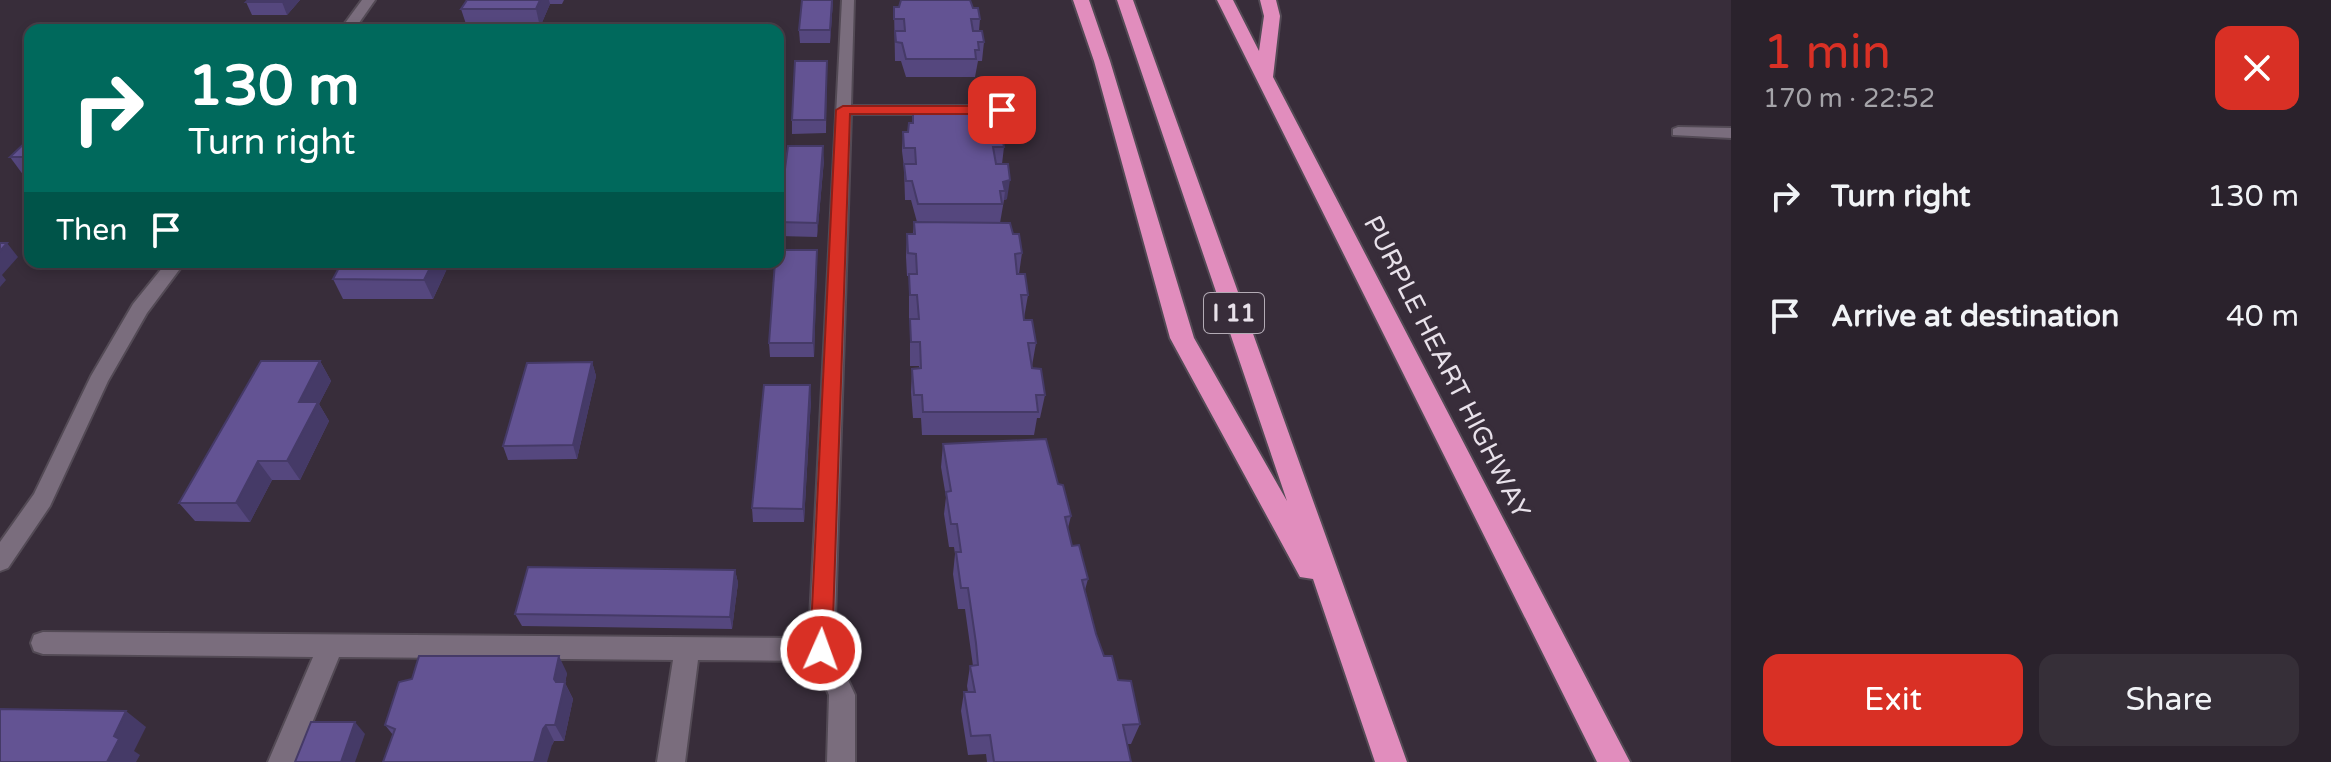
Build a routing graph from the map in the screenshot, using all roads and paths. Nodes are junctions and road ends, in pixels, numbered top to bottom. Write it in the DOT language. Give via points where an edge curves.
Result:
graph roads {
  1 [pos="369,0"];
  2 [pos="848,0"];
  3 [pos="1081,0"];
  4 [pos="1125,0"];
  5 [pos="1225,0"];
  6 [pos="1268,0"];
  7 [pos="351,24"];
  8 [pos="1264,80"];
  9 [pos="843,110"];
  10 [pos="1002,110"];
  11 [pos="1678,132"];
  12 [pos="1731,133"];
  13 [pos="171,268"];
  14 [pos="0,561"];
  15 [pos="1342,626"];
  16 [pos="43,643"];
  17 [pos="331,645"];
  18 [pos="687,648"];
  19 [pos="821,650"];
  20 [pos="282,762"];
  21 [pos="671,762"];
  22 [pos="841,762"];
  23 [pos="1391,762"];
  24 [pos="1614,762"];
  1 -- 7 [label="street"];
  2 -- 9 [label="street"];
  3 -- 15 [label="highway" via="1182,338"];
  4 -- 15 [label="highway, I 11"];
  5 -- 8 [label="highway, PURPLE HEART HIGHWAY"];
  6 -- 8 [label="highway" via="1272,16"];
  8 -- 24 [label="highway, PURPLE HEART HIGHWAY"];
  9 -- 10 [label="street"];
  9 -- 19 [label="street"];
  11 -- 12 [label="street"];
  13 -- 14 [label="street" via="140,309 98,381 42,500"];
  15 -- 23 [label="highway, I 11"];
  16 -- 17 [label="street"];
  17 -- 18 [label="street"];
  17 -- 20 [label="street"];
  18 -- 19 [label="street"];
  18 -- 21 [label="street"];
  19 -- 22 [label="street" via="842,695"];
}
